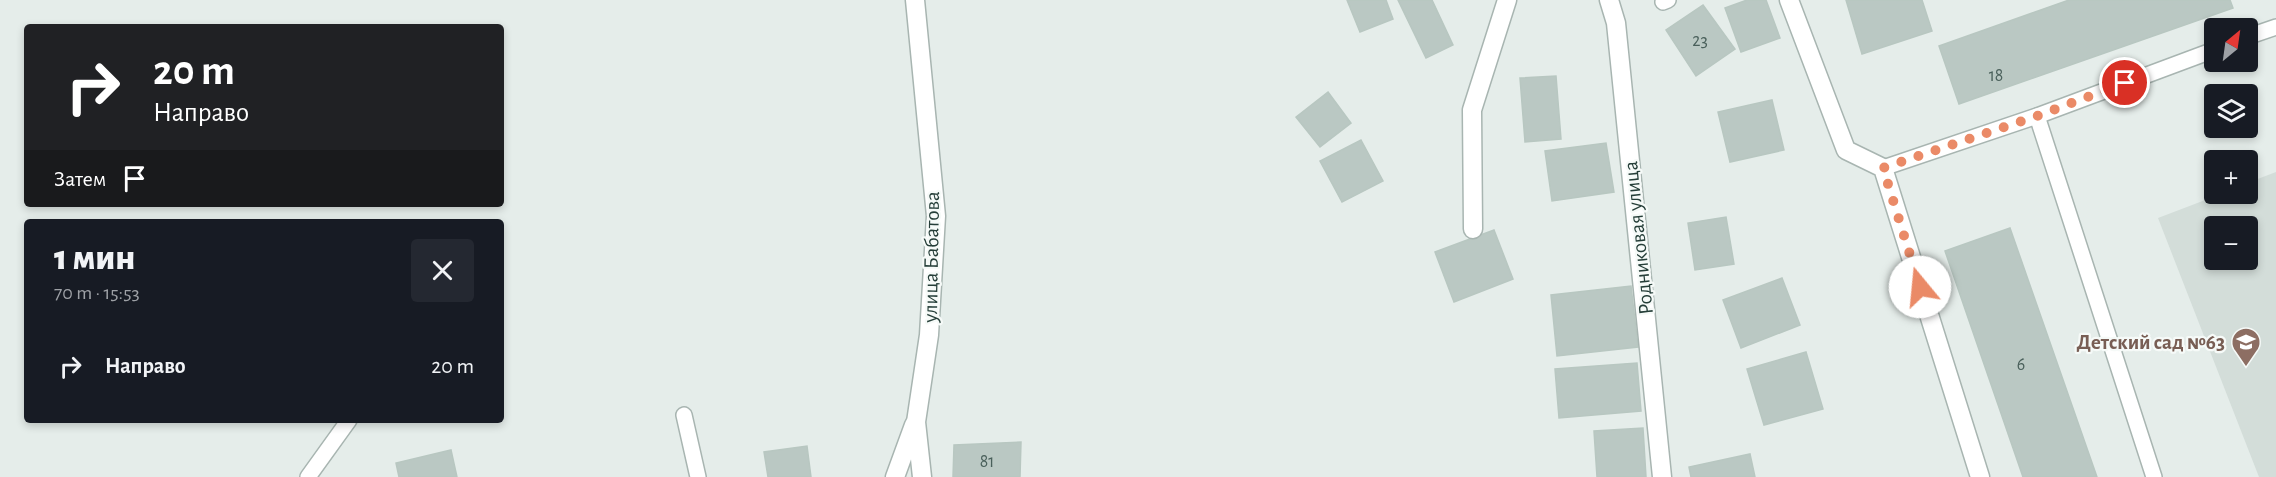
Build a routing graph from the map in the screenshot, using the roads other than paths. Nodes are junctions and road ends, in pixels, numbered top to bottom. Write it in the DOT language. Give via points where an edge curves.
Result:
graph roads {
  1 [pos="915,0"];
  2 [pos="1507,0"];
  3 [pos="1609,0"];
  4 [pos="1788,0"];
  5 [pos="2276,27"];
  6 [pos="2258,34"];
  7 [pos="2204,54"];
  8 [pos="2037,116"];
  9 [pos="1883,168"];
  10 [pos="1473,229"];
  11 [pos="684,415"];
  12 [pos="916,422"];
  13 [pos="347,423"];
  14 [pos="308,477"];
  15 [pos="698,477"];
  16 [pos="895,477"];
  17 [pos="922,477"];
  18 [pos="1662,477"];
  19 [pos="1980,477"];
  20 [pos="2154,477"];
  1 -- 12 [label="street, улица Бабатова" via="936,216 929,335"];
  2 -- 10 [label="street" via="1472,110"];
  3 -- 18 [label="street, Родниковая улица" via="1616,23"];
  4 -- 9 [label="street" via="1846,150"];
  5 -- 6 [label="lane"];
  7 -- 8 [label="lane"];
  8 -- 9 [label="lane"];
  8 -- 20 [label="lane"];
  9 -- 19 [label="street"];
  11 -- 15 [label="lane"];
  12 -- 16 [label="street"];
  12 -- 17 [label="street, улица Бабатова"];
  13 -- 14 [label="lane"];
}
